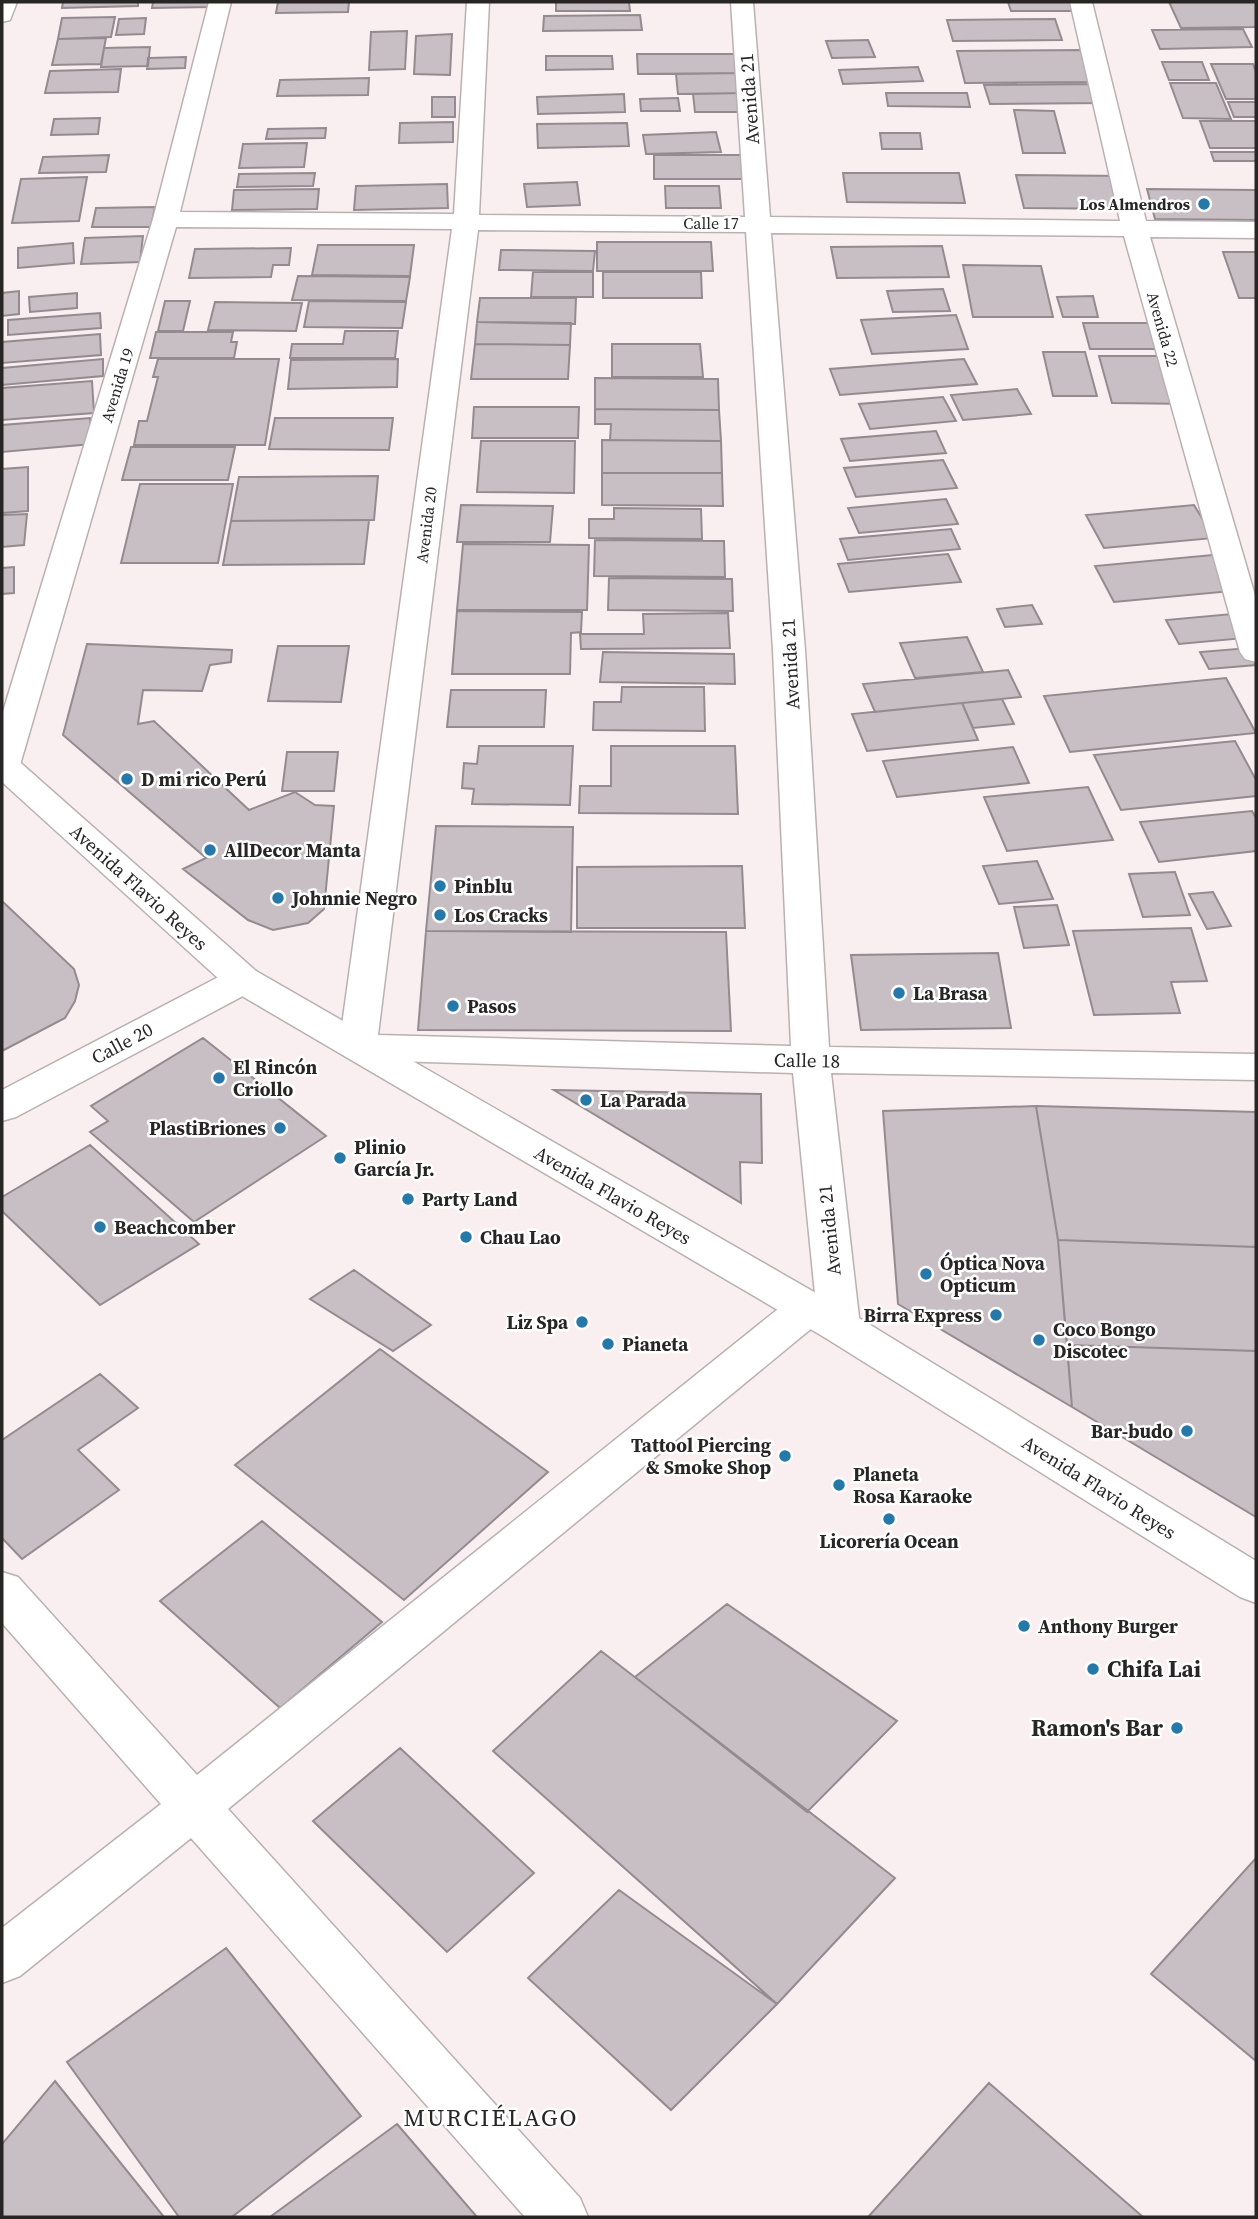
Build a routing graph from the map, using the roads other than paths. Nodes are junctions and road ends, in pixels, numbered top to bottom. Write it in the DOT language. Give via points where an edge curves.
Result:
graph roads {
  1 [pos="6,2"];
  2 [pos="219,2"];
  3 [pos="478,2"];
  4 [pos="742,2"];
  5 [pos="1081,2"];
  6 [pos="2,15"];
  7 [pos="166,219"];
  8 [pos="466,221"];
  9 [pos="759,223"];
  10 [pos="1135,229"];
  11 [pos="1256,230"];
  12 [pos="1256,652"];
  13 [pos="2,765"];
  14 [pos="243,980"];
  15 [pos="358,1047"];
  16 [pos="811,1060"];
  17 [pos="1256,1067"];
  18 [pos="2,1107"];
  19 [pos="823,1317"];
  20 [pos="1256,1584"];
  21 [pos="2,1591"];
  22 [pos="195,1806"];
  23 [pos="2,1959"];
  24 [pos="561,2217"];
  1 -- 6 [label="street"];
  2 -- 7 [label="street, Avenida 19"];
  3 -- 8 [label="street, Avenida 20"];
  4 -- 9 [label="street, Avenida 21"];
  5 -- 10 [label="street, Avenida 22"];
  7 -- 8 [label="street, Calle 17"];
  7 -- 13 [label="street, Avenida 19"];
  8 -- 9 [label="street, Calle 17"];
  8 -- 15 [label="street, Avenida 20"];
  9 -- 10 [label="street, Calle 17"];
  9 -- 16 [label="street, Avenida 21"];
  10 -- 11 [label="street, Calle 17"];
  10 -- 12 [label="street, Avenida 22"];
  13 -- 14 [label="street, Avenida Flavio Reyes"];
  14 -- 15 [label="street, Avenida Flavio Reyes"];
  14 -- 18 [label="street, Calle 20"];
  15 -- 16 [label="street, Calle 18"];
  15 -- 19 [label="street, Avenida Flavio Reyes"];
  16 -- 17 [label="street, Calle 18"];
  16 -- 19 [label="street, Avenida 21"];
  19 -- 20 [label="street, Avenida Flavio Reyes"];
  19 -- 22 [label="street"];
  21 -- 22 [label="street"];
  22 -- 23 [label="street"];
  22 -- 24 [label="street"];
}
